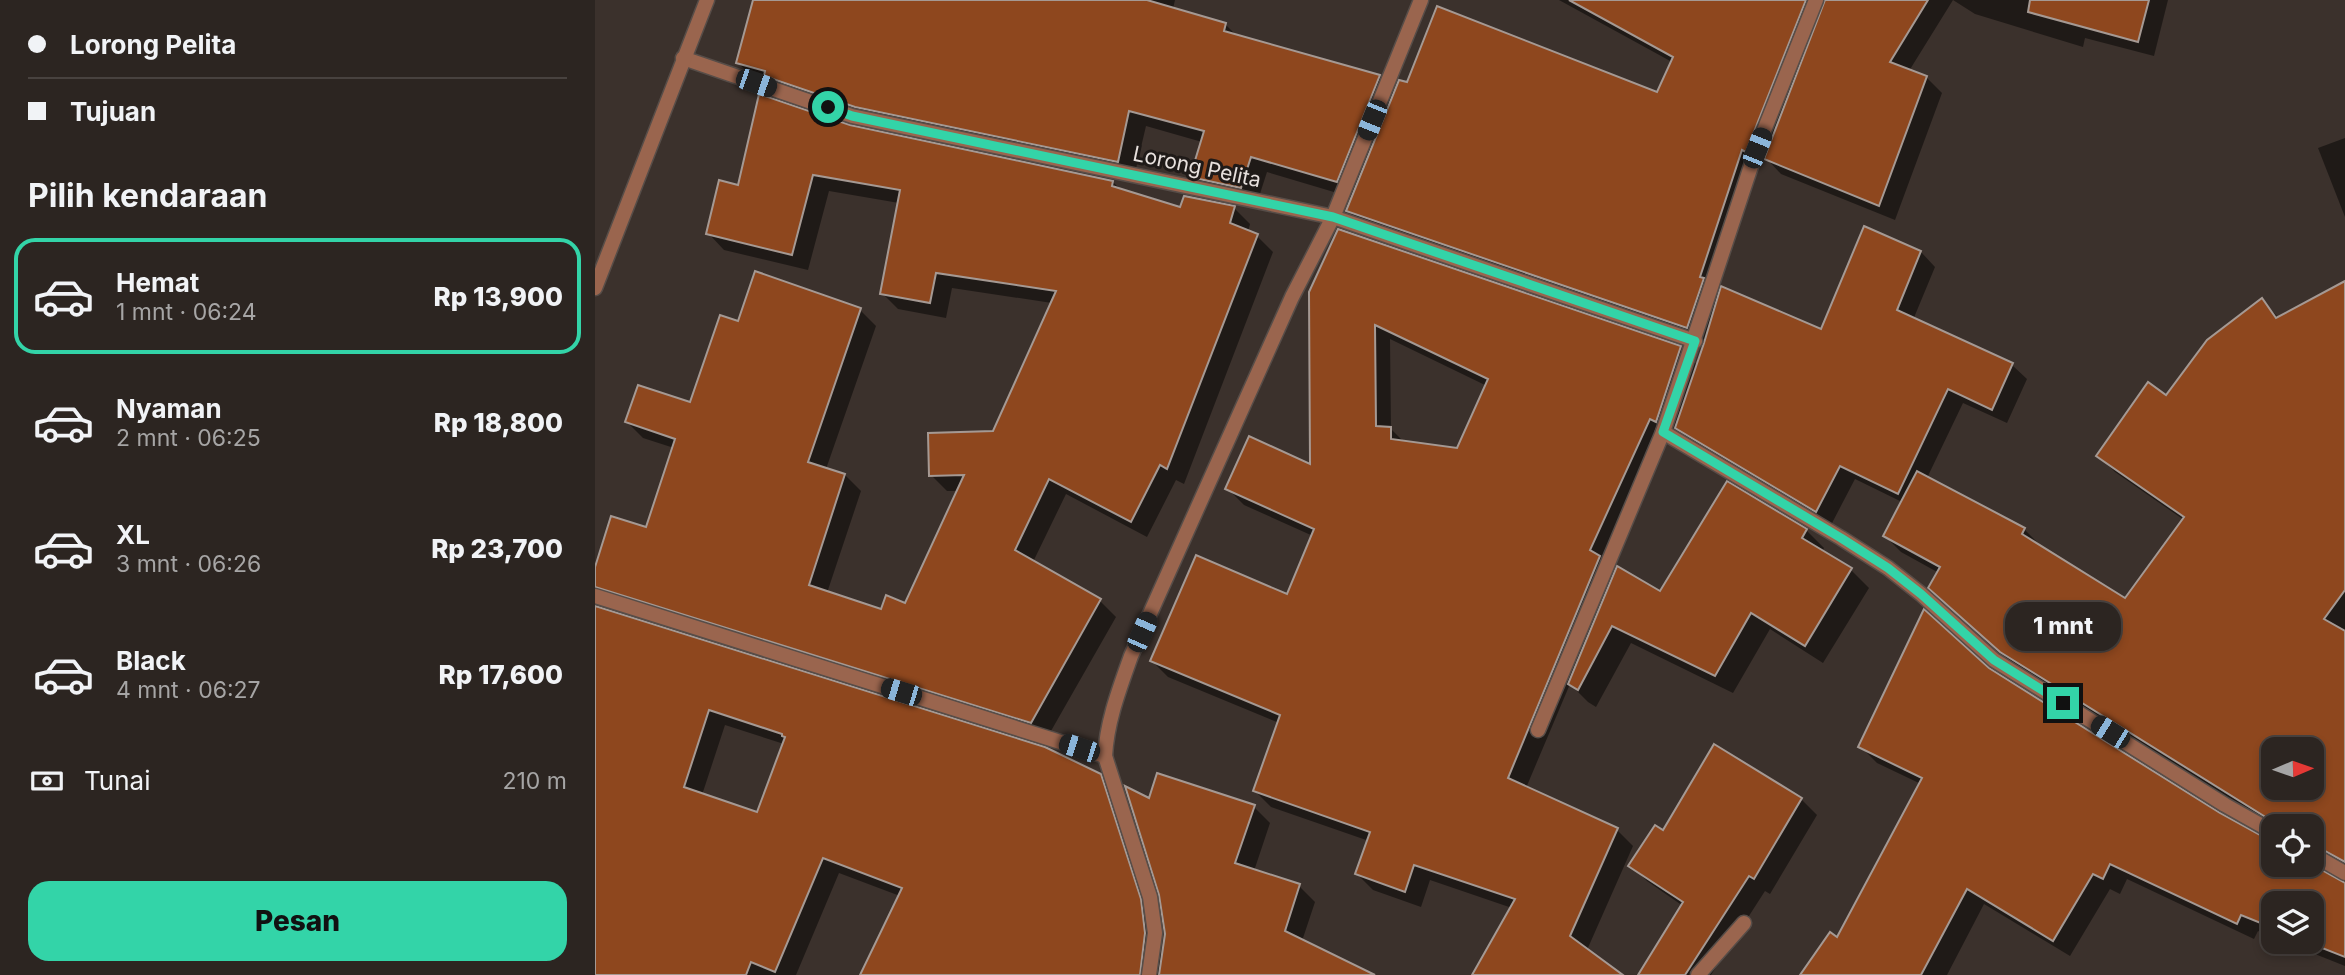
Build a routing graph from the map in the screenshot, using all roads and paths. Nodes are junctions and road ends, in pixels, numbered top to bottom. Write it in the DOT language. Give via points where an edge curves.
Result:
graph roads {
  1 [pos="706,0"];
  2 [pos="1421,0"];
  3 [pos="1816,0"];
  4 [pos="683,58"];
  5 [pos="1333,217"];
  6 [pos="595,288"];
  7 [pos="1695,341"];
  8 [pos="1663,432"];
  9 [pos="595,596"];
  10 [pos="1538,730"];
  11 [pos="1105,756"];
  12 [pos="2261,825"];
  13 [pos="2324,861"];
  14 [pos="2345,873"];
  15 [pos="1744,923"];
  16 [pos="1149,975"];
  17 [pos="1698,975"];
  1 -- 4 [label="street"];
  2 -- 5 [label="street"];
  3 -- 7 [label="street" via="1757,148"];
  4 -- 5 [label="street, Lorong Pelita" via="852,116"];
  4 -- 6 [label="street"];
  5 -- 7 [label="street, Lorong Pelita"];
  5 -- 11 [label="street" via="1292,297 1131,656 1112,709"];
  7 -- 8 [label="street"];
  8 -- 10 [label="street"];
  8 -- 12 [label="street" via="1877,560 1994,660"];
  9 -- 11 [label="street"];
  11 -- 16 [label="street" via="1150,897 1155,933"];
  13 -- 14 [label="street"];
  15 -- 17 [label="street"];
}
